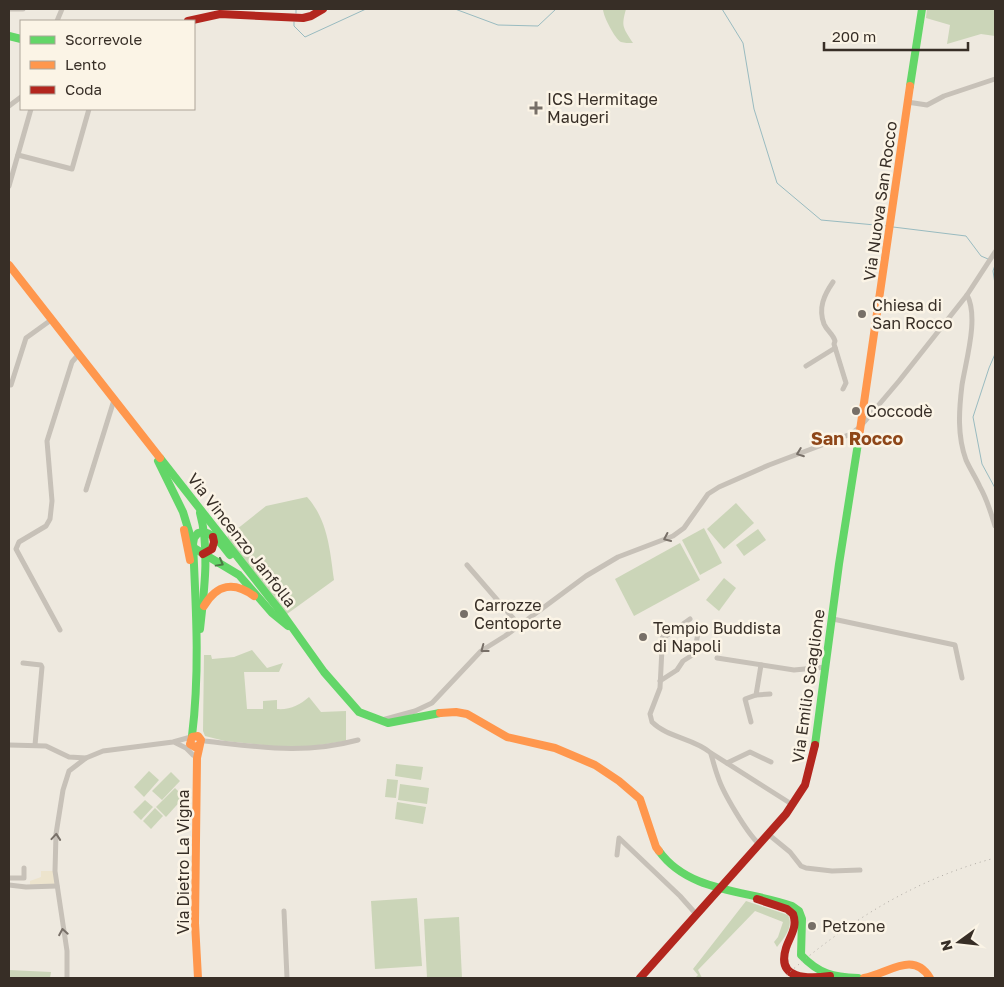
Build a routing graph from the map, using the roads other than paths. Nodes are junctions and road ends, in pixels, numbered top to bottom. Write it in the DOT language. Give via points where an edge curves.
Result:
graph roads {
  1 [pos="9,9"];
  2 [pos="23,9"];
  3 [pos="323,9"];
  4 [pos="922,9"];
  5 [pos="193,20"];
  6 [pos="995,79"];
  7 [pos="20,98"];
  8 [pos="908,102"];
  9 [pos="9,106"];
  10 [pos="31,110"];
  11 [pos="89,110"];
  12 [pos="18,155"];
  13 [pos="9,186"];
  14 [pos="995,252"];
  15 [pos="9,265"];
  16 [pos="832,282"];
  17 [pos="967,295"];
  18 [pos="51,320"];
  19 [pos="835,348"];
  20 [pos="78,355"];
  21 [pos="806,366"];
  22 [pos="11,385"];
  23 [pos="843,389"];
  24 [pos="114,400"];
  25 [pos="860,427"];
  26 [pos="153,451"];
  27 [pos="170,485"];
  28 [pos="86,490"];
  29 [pos="197,506"];
  30 [pos="202,517"];
  31 [pos="995,526"];
  32 [pos="204,532"];
  33 [pos="212,536"];
  34 [pos="193,544"];
  35 [pos="203,554"];
  36 [pos="466,565"];
  37 [pos="195,584"];
  38 [pos="259,585"];
  39 [pos="267,607"];
  40 [pos="202,610"];
  41 [pos="833,619"];
  42 [pos="690,620"];
  43 [pos="519,625"];
  44 [pos="663,628"];
  45 [pos="700,628"];
  46 [pos="292,629"];
  47 [pos="60,630"];
  48 [pos="662,639"];
  49 [pos="198,643"];
  50 [pos="717,658"];
  51 [pos="23,663"];
  52 [pos="761,665"];
  53 [pos="826,667"];
  54 [pos="962,678"];
  55 [pos="660,681"];
  56 [pos="770,694"];
  57 [pos="756,696"];
  58 [pos="379,721"];
  59 [pos="751,722"];
  60 [pos="358,740"];
  61 [pos="197,741"];
  62 [pos="174,742"];
  63 [pos="9,745"];
  64 [pos="35,746"];
  65 [pos="711,753"];
  66 [pos="193,755"];
  67 [pos="69,757"];
  68 [pos="86,758"];
  69 [pos="771,762"];
  70 [pos="727,763"];
  71 [pos="69,771"];
  72 [pos="793,805"];
  73 [pos="768,834"];
  74 [pos="759,844"];
  75 [pos="616,855"];
  76 [pos="24,868"];
  77 [pos="860,870"];
  78 [pos="9,878"];
  79 [pos="9,885"];
  80 [pos="57,886"];
  81 [pos="720,888"];
  82 [pos="753,896"];
  83 [pos="284,911"];
  84 [pos="696,914"];
  85 [pos="785,949"];
  86 [pos="802,955"];
  87 [pos="832,976"];
  88 [pos="67,978"];
  89 [pos="193,978"];
  90 [pos="198,978"];
  91 [pos="287,978"];
  92 [pos="640,978"];
  93 [pos="858,978"];
  94 [pos="864,978"];
  95 [pos="930,978"];
  1 -- 2 [label="street"];
  3 -- 5 [label="main road" via="303,18 220,14"];
  4 -- 8 [label="main road, Via Nuova San Rocco"];
  6 -- 8 [label="street" via="927,105"];
  7 -- 9 [label="street"];
  8 -- 25 [label="main road, Via Nuova San Rocco"];
  10 -- 12 [label="street"];
  11 -- 12 [label="street" via="72,169"];
  12 -- 13 [label="street"];
  14 -- 17 [label="street"];
  15 -- 18 [label="main road, Via Vincenzo Janfolla"];
  16 -- 19 [label="street" via="822,301 822,310 824,324 834,335"];
  17 -- 25 [label="street"];
  17 -- 31 [label="street" via="971,313 970,341 959,428 966,460"];
  18 -- 20 [label="main road, Via Vincenzo Janfolla"];
  18 -- 22 [label="street" via="28,336"];
  19 -- 21 [label="street"];
  19 -- 23 [label="street" via="846,383"];
  20 -- 24 [label="main road, Via Vincenzo Janfolla"];
  20 -- 47 [label="street" via="73,361 48,437 50,519 46,526 19,542 16,549"];
  24 -- 26 [label="main road, Via Vincenzo Janfolla"];
  24 -- 28 [label="street"];
  25 -- 41 [label="main road, Via Emilio Scaglione"];
  25 -- 43 [label="street, one-way" via="848,436 762,467 719,487 708,494 684,528 673,536 618,557"];
  26 -- 27 [label="main road, Via Vincenzo Janfolla"];
  26 -- 29 [label="main road, Via Vincenzo Janfolla"];
  27 -- 34 [label="main road, Via Vincenzo Janfolla"];
  27 -- 37 [label="main road"];
  29 -- 30 [label="main road"];
  29 -- 38 [label="main road, Via Vincenzo Janfolla"];
  30 -- 32 [label="main road"];
  30 -- 33 [label="main road"];
  32 -- 33 [label="main road"];
  32 -- 34 [label="main road" via="194,537"];
  32 -- 35 [label="main road"];
  33 -- 35 [label="main road" via="212,549"];
  33 -- 38 [label="main road"];
  34 -- 35 [label="main road, Via Vincenzo Janfolla" via="196,551"];
  34 -- 37 [label="main road"];
  35 -- 39 [label="main road, Via Vincenzo Janfolla, one-way" via="239,575"];
  35 -- 40 [label="main road"];
  36 -- 43 [label="street"];
  37 -- 49 [label="main road"];
  38 -- 46 [label="main road, Via Vincenzo Janfolla"];
  39 -- 40 [label="main road" via="248,591 230,586 212,594"];
  39 -- 46 [label="main road, Via Vincenzo Janfolla"];
  40 -- 49 [label="main road"];
  41 -- 53 [label="main road, Via Emilio Scaglione"];
  41 -- 54 [label="street" via="955,645"];
  42 -- 48 [label="street"];
  43 -- 58 [label="street, one-way" via="481,651 432,703"];
  44 -- 48 [label="street"];
  45 -- 55 [label="street" via="694,654"];
  46 -- 58 [label="main road" via="348,702"];
  48 -- 55 [label="street"];
  49 -- 61 [label="main road"];
  50 -- 52 [label="street"];
  51 -- 64 [label="street" via="42,667"];
  52 -- 53 [label="street" via="794,670"];
  52 -- 57 [label="street"];
  53 -- 72 [label="main road, Via Emilio Scaglione" via="810,771"];
  55 -- 65 [label="street" via="650,714 652,722"];
  56 -- 57 [label="street"];
  57 -- 59 [label="street" via="744,699"];
  58 -- 81 [label="main road" via="400,722 456,712 467,714 507,737 555,748 595,765 640,799 653,840 666,861 689,876"];
  60 -- 61 [label="street" via="292,750"];
  61 -- 62 [label="street"];
  61 -- 66 [label="main road, Via Dietro La Vigna"];
  61 -- 90 [label="main road, Via Dietro La Vigna" via="195,924"];
  62 -- 66 [label="street"];
  62 -- 68 [label="street" via="112,748"];
  63 -- 64 [label="street"];
  64 -- 67 [label="street" via="51,747"];
  65 -- 70 [label="street"];
  65 -- 74 [label="street" via="718,778 746,829"];
  66 -- 89 [label="main road, Via Dietro La Vigna" via="190,923"];
  67 -- 68 [label="street"];
  67 -- 71 [label="street"];
  68 -- 71 [label="street"];
  69 -- 70 [label="street" via="750,752"];
  70 -- 72 [label="street"];
  80 -- 71 [label="street, one-way" via="56,834"];
  72 -- 73 [label="main road, Via Emilio Scaglione"];
  73 -- 74 [label="main road, Via Emilio Scaglione"];
  73 -- 77 [label="street" via="806,868"];
  74 -- 81 [label="main road, Via Emilio Scaglione"];
  75 -- 84 [label="street" via="621,838"];
  76 -- 78 [label="street" via="24,878"];
  79 -- 80 [label="street"];
  88 -- 80 [label="street, one-way" via="67,951"];
  81 -- 82 [label="main road"];
  81 -- 84 [label="main road, Via Emilio Scaglione"];
  82 -- 85 [label="main road" via="790,911 794,916 795,924"];
  82 -- 86 [label="main road" via="787,904 799,911"];
  83 -- 91 [label="street"];
  84 -- 92 [label="main road, Via Emilio Scaglione"];
  85 -- 86 [label="main road"];
  85 -- 87 [label="main road" via="785,965 793,976"];
  86 -- 87 [label="main road" via="813,968"];
  87 -- 93 [label="main road"];
  94 -- 95 [label="main road" via="911,963 920,965"];
}
